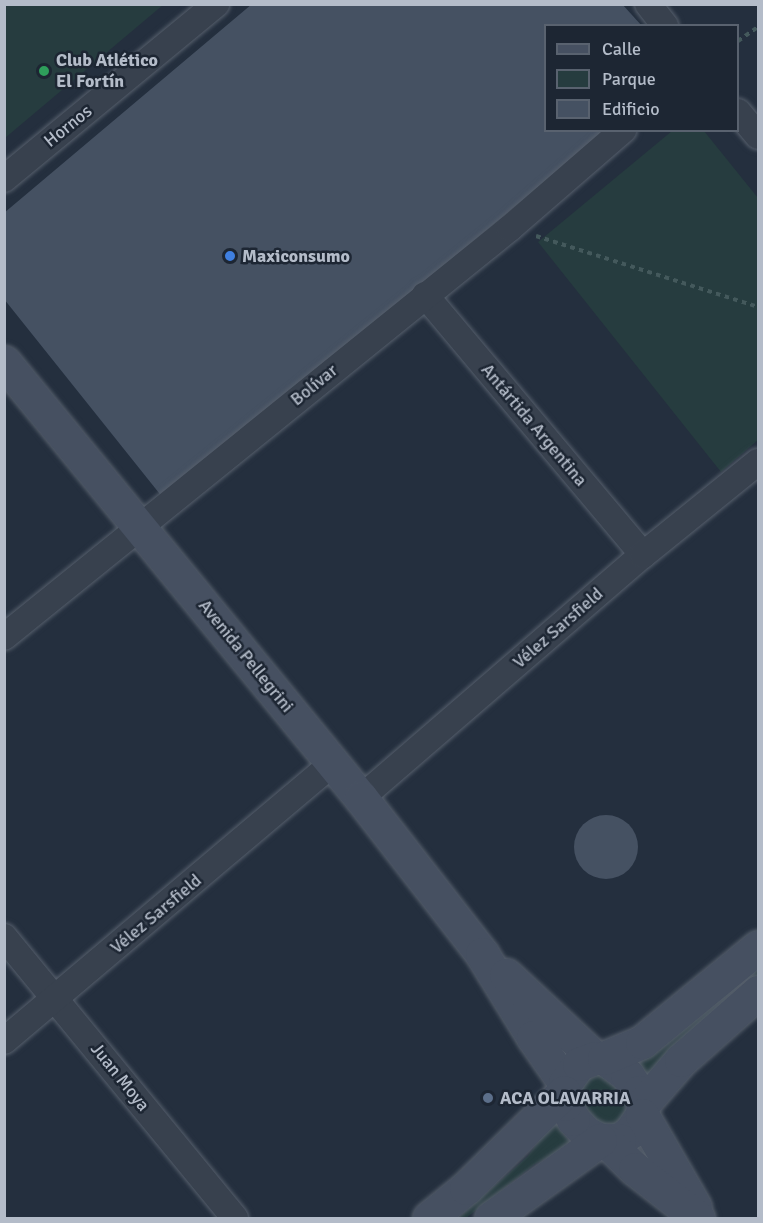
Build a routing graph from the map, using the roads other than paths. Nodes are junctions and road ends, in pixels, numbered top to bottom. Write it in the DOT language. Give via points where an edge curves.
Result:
graph roads {
  1 [pos="216,4"];
  2 [pos="648,4"];
  3 [pos="664,24"];
  4 [pos="739,113"];
  5 [pos="621,132"];
  6 [pos="759,136"];
  7 [pos="4,178"];
  8 [pos="425,294"];
  9 [pos="4,362"];
  10 [pos="759,462"];
  11 [pos="140,526"];
  12 [pos="643,555"];
  13 [pos="4,638"];
  14 [pos="333,763"];
  15 [pos="361,798"];
  16 [pos="4,937"];
  17 [pos="759,947"];
  18 [pos="482,954"];
  19 [pos="759,992"];
  20 [pos="56,998"];
  21 [pos="4,1041"];
  22 [pos="599,1058"];
  23 [pos="564,1088"];
  24 [pos="642,1110"];
  25 [pos="603,1141"];
  26 [pos="235,1218"];
  27 [pos="429,1218"];
  28 [pos="491,1218"];
  29 [pos="700,1218"];
  1 -- 7 [label="street, Hornos"];
  2 -- 3 [label="street"];
  4 -- 6 [label="street"];
  5 -- 8 [label="street, Bolívar" via="510,228"];
  8 -- 11 [label="street, Bolívar"];
  8 -- 12 [label="street, Antártida Argentina"];
  9 -- 11 [label="main road, Avenida Pellegrini"];
  10 -- 12 [label="street, Vélez Sarsfield"];
  11 -- 13 [label="street, Bolívar"];
  11 -- 14 [label="main road, Avenida Pellegrini"];
  12 -- 15 [label="street, Vélez Sarsfield"];
  14 -- 15 [label="main road, Avenida Pellegrini"];
  14 -- 20 [label="street, Vélez Sarsfield"];
  15 -- 18 [label="main road, Avenida Pellegrini"];
  16 -- 20 [label="street, Juan Moya"];
  17 -- 22 [label="main road" via="642,1042"];
  18 -- 22 [label="main road, Avenida Pellegrini"];
  18 -- 23 [label="main road, Avenida Pellegrini"];
  19 -- 24 [label="main road" via="681,1060"];
  20 -- 21 [label="street, Vélez Sarsfield"];
  20 -- 26 [label="street, Juan Moya"];
  22 -- 23 [label="main road" via="579,1064"];
  22 -- 24 [label="main road" via="627,1076 639,1092"];
  23 -- 25 [label="main road" via="565,1104 573,1119 586,1133"];
  23 -- 27 [label="main road" via="466,1188"];
  24 -- 25 [label="main road" via="619,1140"];
  24 -- 29 [label="main road"];
  25 -- 28 [label="main road"];
  25 -- 29 [label="main road"];
}
